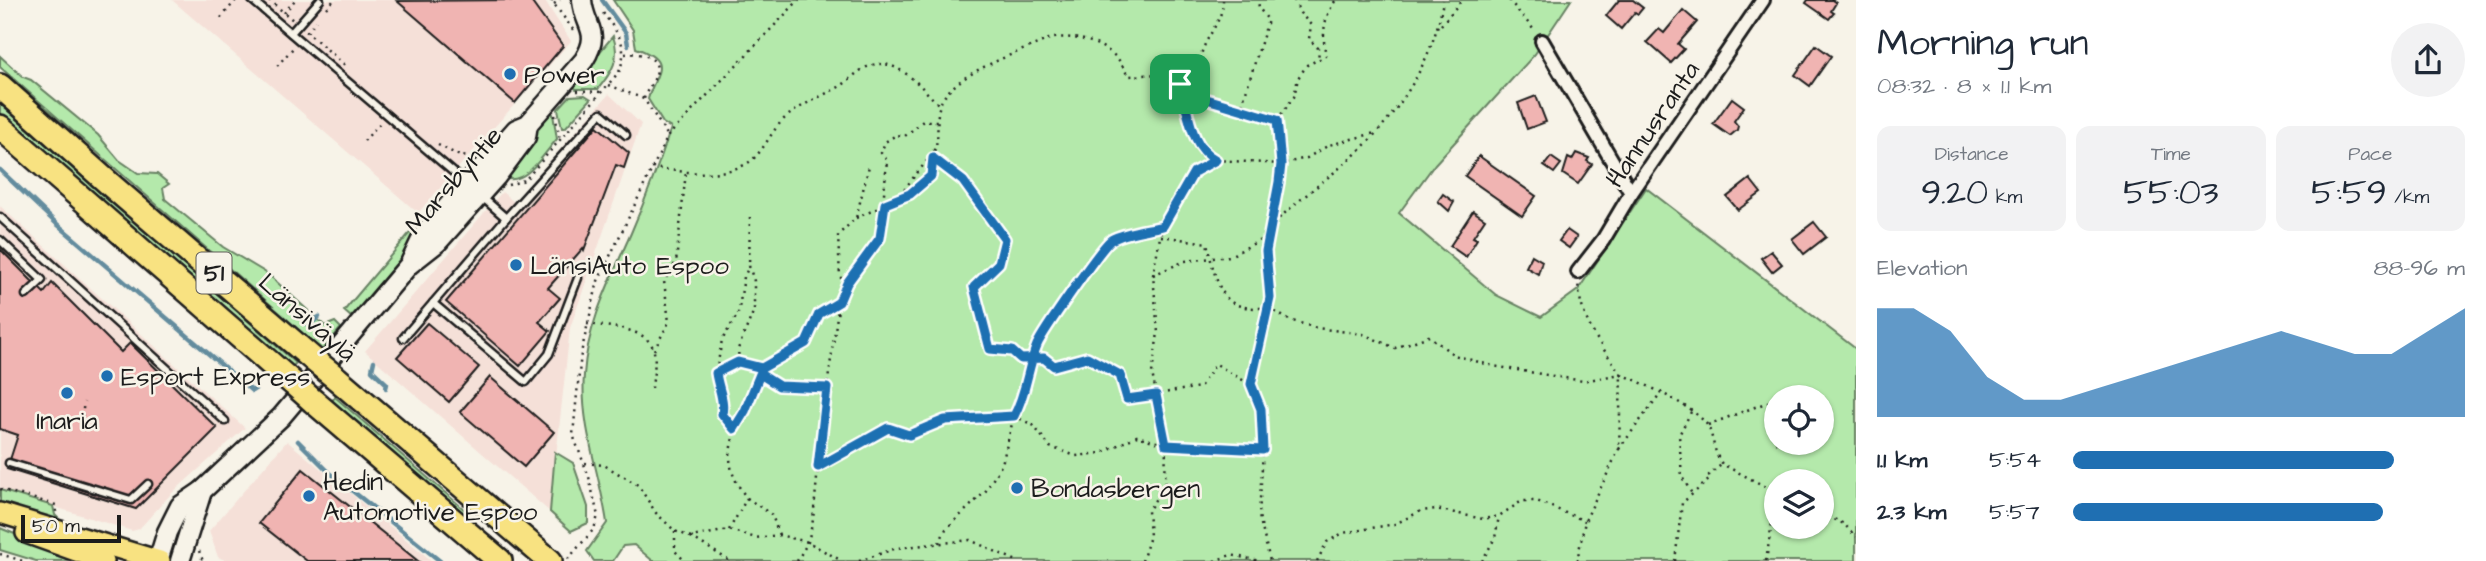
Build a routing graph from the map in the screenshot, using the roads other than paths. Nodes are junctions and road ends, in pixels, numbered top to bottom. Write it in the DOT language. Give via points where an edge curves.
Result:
graph roads {
  1 [pos="252,0"];
  2 [pos="320,0"];
  3 [pos="1763,0"];
  4 [pos="560,2"];
  5 [pos="582,6"];
  6 [pos="291,33"];
  7 [pos="1542,41"];
  8 [pos="0,86"];
  9 [pos="2,130"];
  10 [pos="626,135"];
  11 [pos="473,190"];
  12 [pos="1632,193"];
  13 [pos="0,217"];
  14 [pos="506,218"];
  15 [pos="0,240"];
  16 [pos="1578,272"];
  17 [pos="578,278"];
  18 [pos="26,295"];
  19 [pos="433,303"];
  20 [pos="402,338"];
  21 [pos="225,421"];
  22 [pos="9,463"];
  23 [pos="148,484"];
  24 [pos="202,491"];
  25 [pos="0,513"];
  26 [pos="0,523"];
  27 [pos="104,561"];
  28 [pos="159,561"];
  29 [pos="180,561"];
  30 [pos="500,561"];
  31 [pos="550,561"];
  1 -- 6 [label="lane"];
  2 -- 6 [label="lane"];
  3 -- 12 [label="street, Hannusranta"];
  4 -- 5 [label="main road, Marsbyntie"];
  5 -- 11 [label="main road, Marsbyntie" via="592,30 591,49 528,124 526,137"];
  6 -- 11 [label="lane"];
  7 -- 12 [label="street"];
  8 -- 31 [label="highway, Länsiväylä / 51, bridge"];
  9 -- 30 [label="highway, 51, bridge"];
  10 -- 14 [label="lane" via="601,113"];
  11 -- 14 [label="lane"];
  11 -- 24 [label="main road, Marsbyntie" via="437,243 409,265 281,417"];
  12 -- 16 [label="street, Hannusranta"];
  13 -- 21 [label="lane"];
  14 -- 19 [label="lane"];
  15 -- 18 [label="lane" via="42,280"];
  17 -- 19 [label="lane" via="549,354 526,382"];
  19 -- 20 [label="lane"];
  22 -- 23 [label="lane" via="131,500"];
  24 -- 28 [label="main road, Marsbyntie" via="180,506"];
  24 -- 29 [label="main road, Marsbyntie"];
  25 -- 28 [label="main road"];
  26 -- 27 [label="main road"];
}
